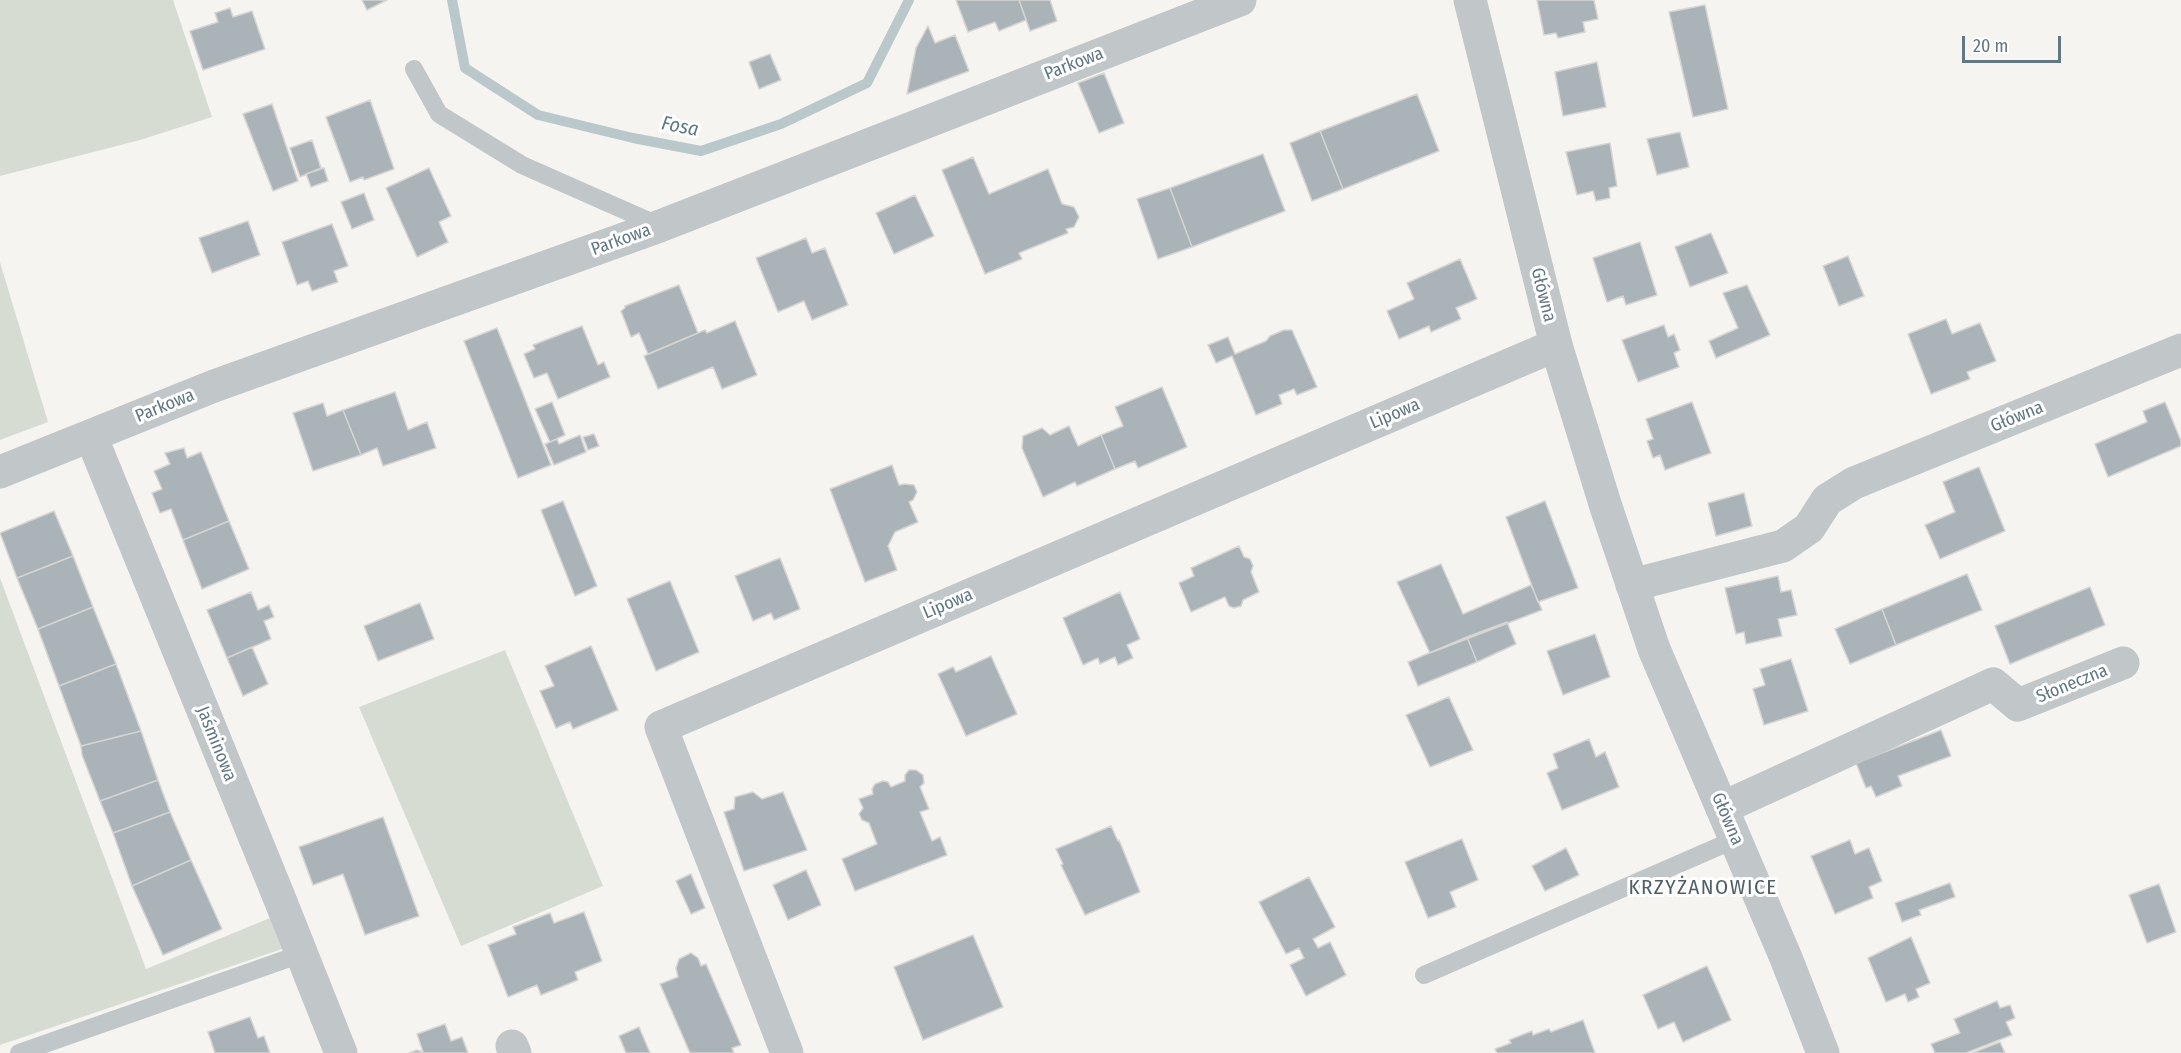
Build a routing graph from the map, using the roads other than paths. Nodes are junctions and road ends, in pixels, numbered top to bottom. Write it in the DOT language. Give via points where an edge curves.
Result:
graph roads {
  1 [pos="1240,0"];
  2 [pos="1470,0"];
  3 [pos="414,69"];
  4 [pos="660,226"];
  5 [pos="1556,345"];
  6 [pos="2181,350"];
  7 [pos="91,436"];
  8 [pos="0,472"];
  9 [pos="1632,585"];
  10 [pos="2123,663"];
  11 [pos="1722,808"];
  12 [pos="1736,839"];
  13 [pos="301,954"];
  14 [pos="1424,975"];
  15 [pos="19,1053"];
  16 [pos="340,1053"];
  17 [pos="787,1053"];
  18 [pos="1823,1053"];
  1 -- 4 [label="street, Parkowa"];
  2 -- 5 [label="street, Główna"];
  3 -- 4 [label="lane" via="439,114 522,165"];
  4 -- 7 [label="street, Parkowa" via="214,386"];
  5 -- 9 [label="street, Główna"];
  5 -- 17 [label="street, Lipowa" via="661,727"];
  6 -- 9 [label="street, Główna" via="1854,483 1827,500 1809,528 1784,546"];
  7 -- 8 [label="street, Parkowa"];
  7 -- 13 [label="street, Jaśminowa"];
  9 -- 11 [label="street, Główna" via="1654,649"];
  10 -- 11 [label="street, Słoneczna" via="2018,705 1993,684"];
  11 -- 12 [label="street, Główna"];
  12 -- 14 [label="lane"];
  12 -- 18 [label="street, Główna"];
  13 -- 15 [label="lane"];
  13 -- 16 [label="street, Jaśminowa"];
}
